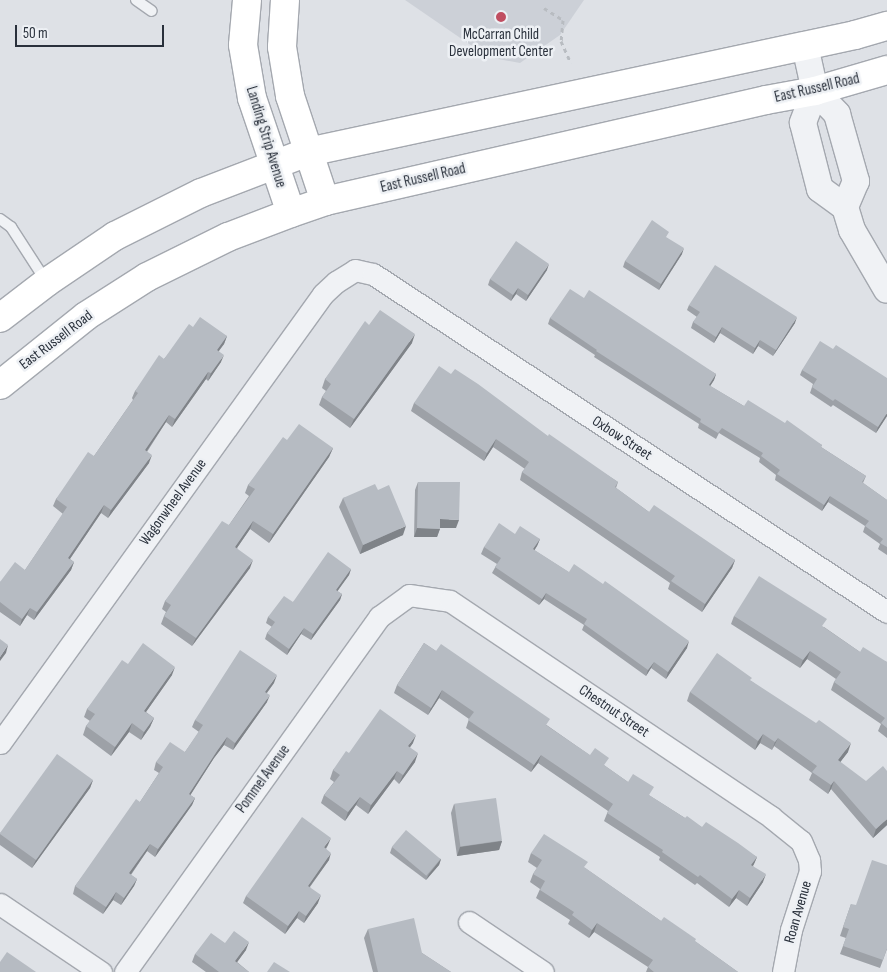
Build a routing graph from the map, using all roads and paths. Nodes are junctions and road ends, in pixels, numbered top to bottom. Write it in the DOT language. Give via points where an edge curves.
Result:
graph roads {
  1 [pos="136,0"];
  2 [pos="247,0"];
  3 [pos="285,0"];
  4 [pos="544,8"];
  5 [pos="152,11"];
  6 [pos="887,26"];
  7 [pos="805,46"];
  8 [pos="571,63"];
  9 [pos="887,70"];
  10 [pos="815,91"];
  11 [pos="308,152"];
  12 [pos="273,165"];
  13 [pos="325,201"];
  14 [pos="845,207"];
  15 [pos="291,212"];
  16 [pos="0,219"];
  17 [pos="355,270"];
  18 [pos="46,282"];
  19 [pos="885,282"];
  20 [pos="0,318"];
  21 [pos="0,385"];
  22 [pos="410,595"];
  23 [pos="887,612"];
  24 [pos="0,743"];
  25 [pos="805,851"];
  26 [pos="0,904"];
  27 [pos="470,922"];
  28 [pos="101,972"];
  29 [pos="125,972"];
  30 [pos="543,972"];
  31 [pos="783,972"];
  1 -- 5 [label="lane"];
  2 -- 12 [label="main road, Landing Strip Avenue" via="243,45 252,98"];
  3 -- 11 [label="main road" via="282,47 290,96"];
  4 -- 8 [label="path" via="563,20 561,41"];
  6 -- 7 [label="main road"];
  7 -- 10 [label="street"];
  7 -- 11 [label="main road"];
  9 -- 10 [label="main road, East Russell Road"];
  10 -- 13 [label="main road, East Russell Road"];
  10 -- 14 [label="street" via="837,114 856,182"];
  10 -- 14 [label="street" via="803,122 820,188"];
  11 -- 12 [label="main road"];
  11 -- 13 [label="main road"];
  12 -- 15 [label="main road, Landing Strip Avenue"];
  12 -- 18 [label="main road" via="202,193 115,236"];
  13 -- 15 [label="main road, East Russell Road"];
  14 -- 19 [label="street" via="852,230"];
  15 -- 21 [label="main road, East Russell Road" via="147,277 86,316"];
  16 -- 18 [label="lane" via="11,227"];
  17 -- 23 [label="street, Oxbow Street" via="373,274"];
  17 -- 24 [label="street, Wagonwheel Avenue" via="323,294"];
  18 -- 20 [label="main road"];
  22 -- 25 [label="street, Chestnut Street" via="450,601 771,817 801,841"];
  22 -- 29 [label="street, Pommel Avenue" via="379,618"];
  25 -- 31 [label="street, Roan Avenue" via="810,871 791,930"];
  26 -- 28 [label="street"];
  27 -- 30 [label="street"];
}
